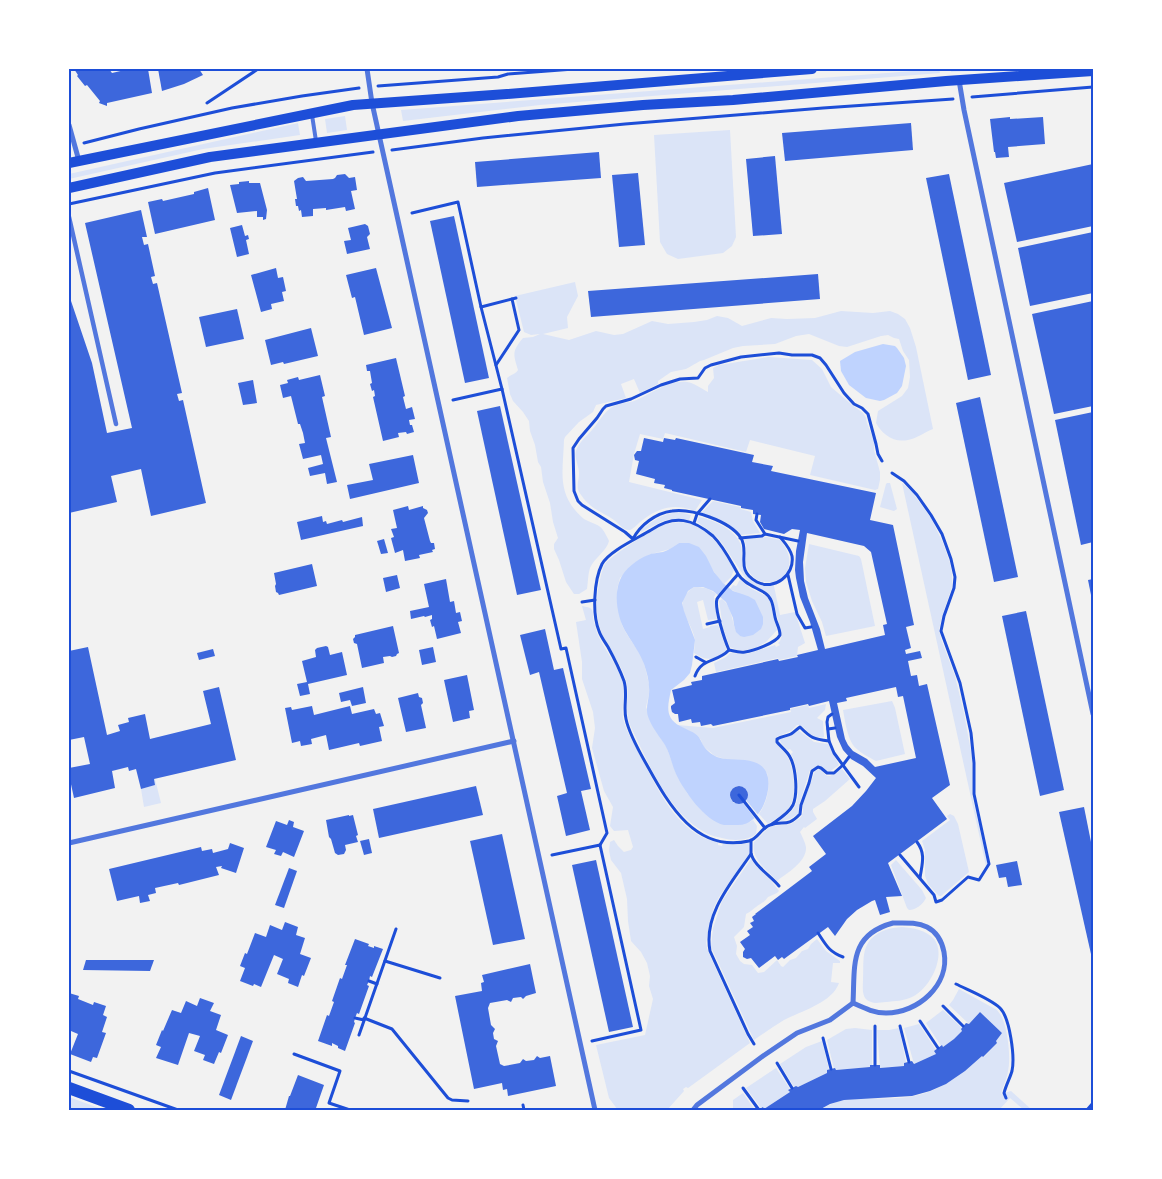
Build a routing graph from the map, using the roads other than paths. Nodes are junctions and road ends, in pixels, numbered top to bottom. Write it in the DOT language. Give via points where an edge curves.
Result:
graph roads {
  1 [pos="367,69"];
  2 [pos="812,69"];
  3 [pos="1093,71"];
  4 [pos="959,80"];
  5 [pos="372,103"];
  6 [pos="312,113"];
  7 [pos="69,125"];
  8 [pos="380,135"];
  9 [pos="316,142"];
  10 [pos="74,162"];
  11 [pos="69,188"];
  12 [pos="69,217"];
  13 [pos="116,424"];
  14 [pos="1093,714"];
  15 [pos="514,741"];
  16 [pos="69,844"];
  17 [pos="853,1003"];
  18 [pos="69,1088"];
  19 [pos="129,1110"];
  20 [pos="595,1110"];
  21 [pos="693,1110"];
  1 -- 5 [label="street"];
  2 -- 5 [label="main road"];
  3 -- 4 [label="main road"];
  4 -- 8 [label="main road" via="518,116"];
  4 -- 14 [label="street"];
  5 -- 6 [label="main road"];
  5 -- 8 [label="street"];
  6 -- 9 [label="lane"];
  6 -- 10 [label="main road"];
  7 -- 10 [label="street"];
  8 -- 9 [label="main road"];
  8 -- 15 [label="street"];
  9 -- 11 [label="main road" via="210,157"];
  12 -- 13 [label="street"];
  15 -- 16 [label="street"];
  15 -- 20 [label="street"];
  17 -- 17 [label="street" via="887,1013 909,1009 926,998 941,981 944,972 944,950 936,934 929,928 907,923 893,923 873,930 858,950"];
  17 -- 21 [label="street" via="830,1020 797,1033"];
  18 -- 19 [label="main road"];
}
